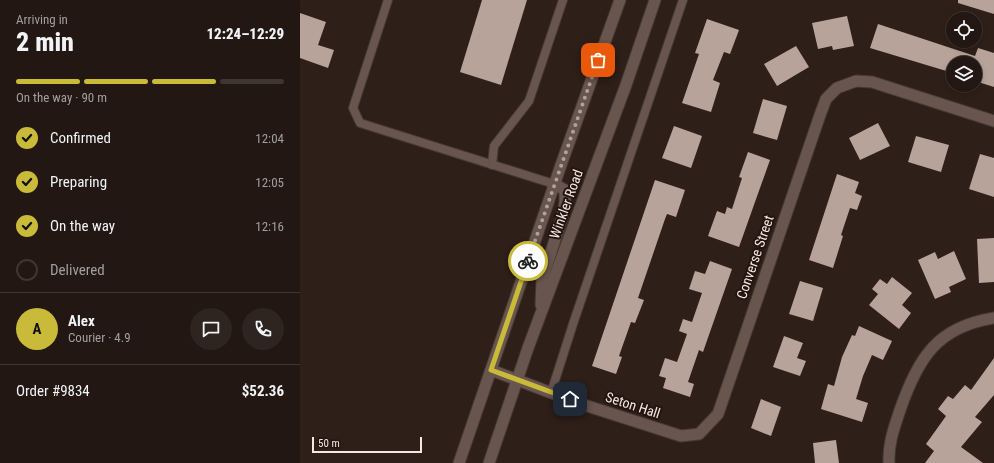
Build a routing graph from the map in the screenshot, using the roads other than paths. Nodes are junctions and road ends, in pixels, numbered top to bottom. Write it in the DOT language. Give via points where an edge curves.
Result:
graph roads {
  1 [pos="388,0"];
  2 [pos="563,0"];
  3 [pos="620,0"];
  4 [pos="655,0"];
  5 [pos="683,0"];
  6 [pos="994,121"];
  7 [pos="492,165"];
  8 [pos="554,184"];
  9 [pos="541,315"];
  10 [pos="994,318"];
  11 [pos="491,370"];
  12 [pos="517,381"];
  13 [pos="551,392"];
  14 [pos="698,434"];
  15 [pos="459,463"];
  16 [pos="489,463"];
  17 [pos="889,463"];
  1 -- 7 [label="lane" via="353,108 360,123"];
  2 -- 7 [label="lane" via="529,101 494,146"];
  3 -- 8 [label="street, Winkler Road"];
  4 -- 9 [label="street, Winkler Road"];
  5 -- 13 [label="lane"];
  6 -- 14 [label="street, Converse Street" via="872,82 856,81 837,88 826,99 718,414"];
  7 -- 8 [label="lane"];
  8 -- 9 [label="street" via="565,190 565,202 542,280"];
  8 -- 11 [label="street, Winkler Road"];
  9 -- 12 [label="street, Winkler Road"];
  10 -- 17 [label="street" via="973,322 947,334 923,358 914,372 891,435"];
  11 -- 12 [label="street, Seton Hall"];
  11 -- 15 [label="street, Winkler Road"];
  12 -- 13 [label="street, Seton Hall"];
  12 -- 16 [label="street, Winkler Road"];
  13 -- 14 [label="street, Seton Hall" via="681,436"];
}
